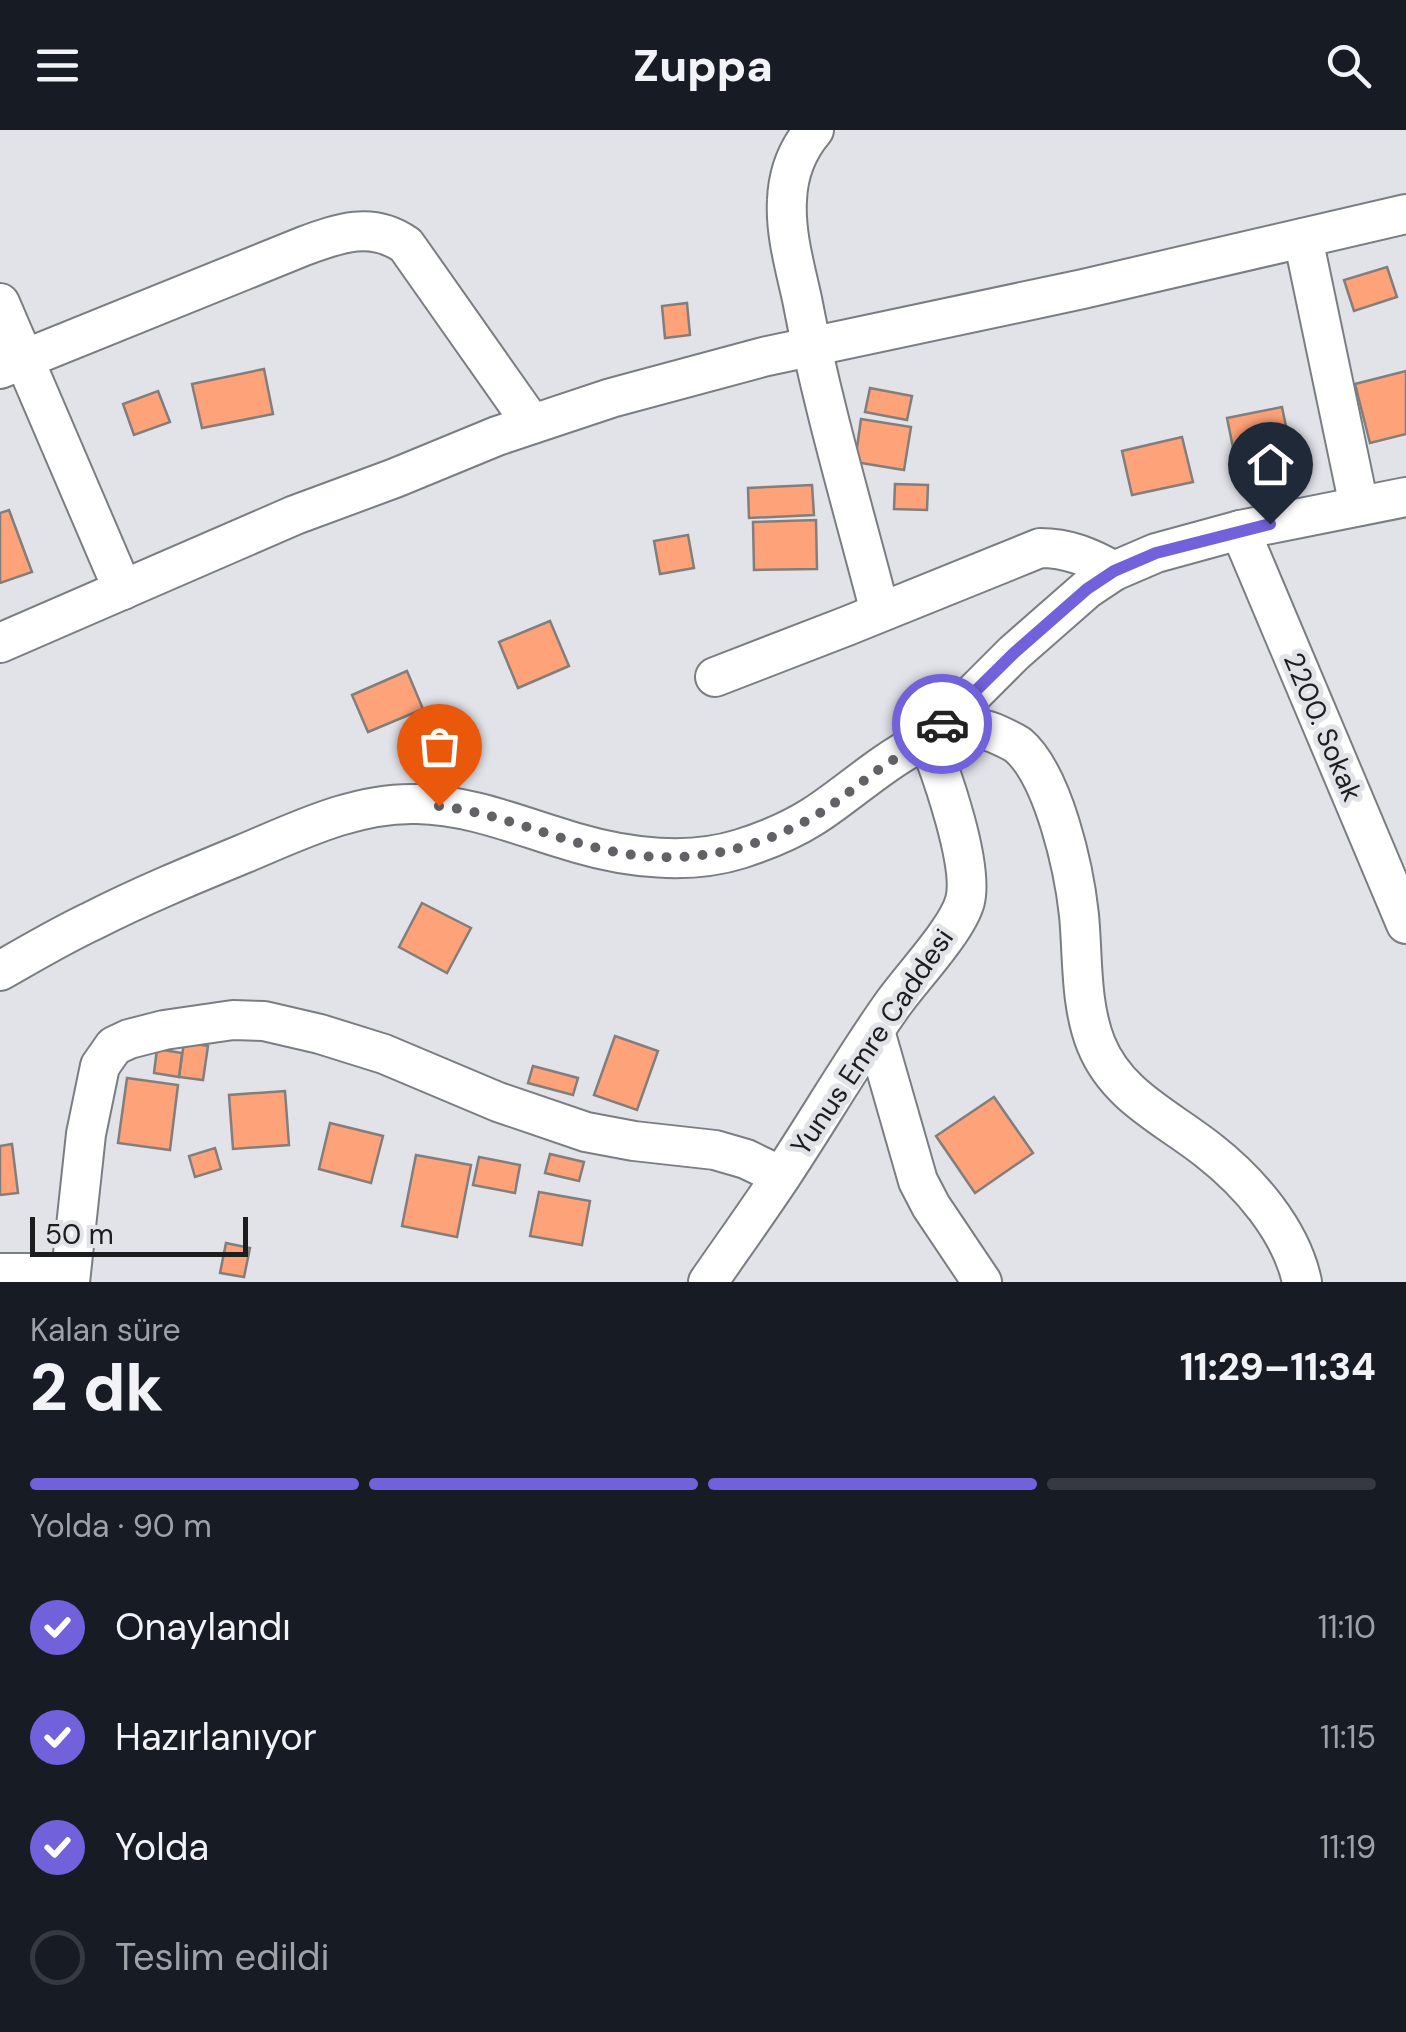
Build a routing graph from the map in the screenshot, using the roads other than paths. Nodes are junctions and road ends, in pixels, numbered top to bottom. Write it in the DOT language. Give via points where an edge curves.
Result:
graph roads {
  1 [pos="814,130"];
  2 [pos="1406,214"];
  3 [pos="1302,238"];
  4 [pos="0,304"];
  5 [pos="811,347"];
  6 [pos="11,364"];
  7 [pos="532,424"];
  8 [pos="1406,497"];
  9 [pos="1359,506"];
  10 [pos="1240,530"];
  11 [pos="1114,571"];
  12 [pos="123,590"];
  13 [pos="880,612"];
  14 [pos="0,643"];
  15 [pos="715,676"];
  16 [pos="928,738"];
  17 [pos="1406,924"];
  18 [pos="0,971"];
  19 [pos="874,1031"];
  20 [pos="781,1176"];
  21 [pos="0,1273"];
  22 [pos="70,1277"];
  23 [pos="708,1282"];
  24 [pos="982,1282"];
  25 [pos="1302,1282"];
  1 -- 5 [label="street" via="792,167 786,218"];
  2 -- 3 [label="street"];
  3 -- 5 [label="street"];
  3 -- 9 [label="street"];
  4 -- 6 [label="street"];
  5 -- 7 [label="street"];
  5 -- 13 [label="street"];
  6 -- 7 [label="street" via="347,231 381,232 416,257"];
  6 -- 12 [label="street"];
  7 -- 12 [label="street"];
  8 -- 9 [label="street"];
  9 -- 10 [label="street"];
  10 -- 11 [label="street"];
  10 -- 17 [label="street, 2200. Sokak"];
  11 -- 13 [label="street" via="1084,554 1040,548"];
  11 -- 16 [label="street" via="1014,653"];
  12 -- 14 [label="street"];
  13 -- 15 [label="street"];
  16 -- 18 [label="street" via="808,820 735,851 696,856 620,853 461,809 370,807 138,898"];
  16 -- 19 [label="street, Yunus Emre Caddesi" via="956,822 966,900"];
  16 -- 25 [label="street" via="968,728 992,732 1018,745 1036,768 1068,854 1088,1023 1100,1052 1140,1103 1242,1180 1286,1241"];
  19 -- 20 [label="street, Yunus Emre Caddesi"];
  19 -- 24 [label="street" via="918,1181"];
  20 -- 22 [label="street" via="715,1150 586,1132 320,1034 264,1021 164,1030 114,1046 105,1056 86,1134"];
  20 -- 23 [label="street, Yunus Emre Caddesi"];
  21 -- 22 [label="street"];
}
